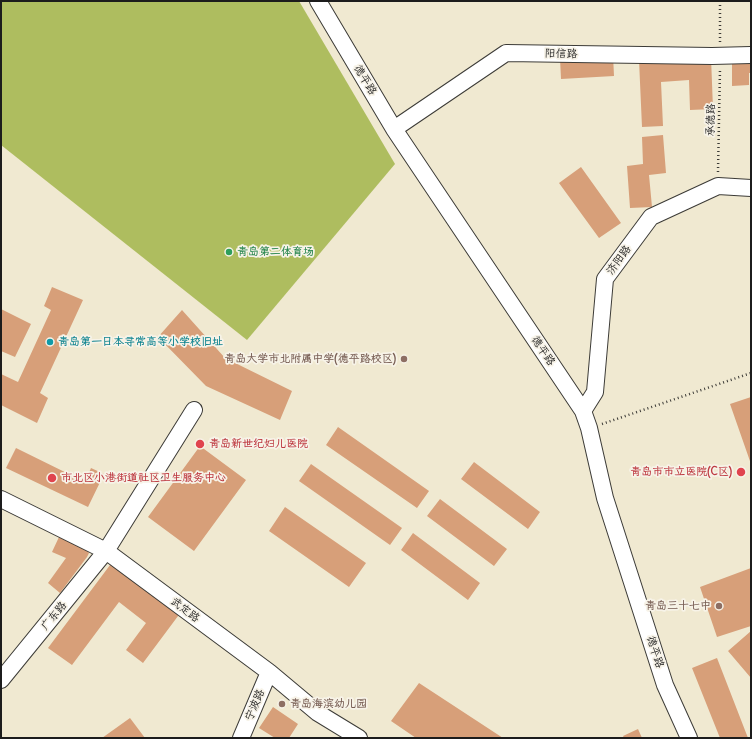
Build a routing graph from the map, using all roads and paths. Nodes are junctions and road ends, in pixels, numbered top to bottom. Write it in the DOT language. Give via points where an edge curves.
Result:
graph roads {
  1 [pos="318,1"];
  2 [pos="720,1"];
  3 [pos="720,29"];
  4 [pos="751,55"];
  5 [pos="720,56"];
  6 [pos="394,128"];
  7 [pos="718,186"];
  8 [pos="751,188"];
  9 [pos="751,373"];
  10 [pos="194,410"];
  11 [pos="583,411"];
  12 [pos="589,428"];
  13 [pos="1,499"];
  14 [pos="106,551"];
  15 [pos="269,672"];
  16 [pos="1,680"];
  17 [pos="241,738"];
  18 [pos="359,738"];
  19 [pos="689,738"];
  1 -- 6 [label="street, 德平路"];
  2 -- 3 [label="path"];
  4 -- 5 [label="street, 阳信路"];
  5 -- 6 [label="street, 阳信路" via="506,53"];
  5 -- 7 [label="path, 承德路"];
  6 -- 11 [label="street, 德平路"];
  7 -- 8 [label="street, 济阳路"];
  7 -- 11 [label="street, 济阳路" via="651,217 605,279 595,392"];
  9 -- 12 [label="path"];
  10 -- 14 [label="street, 广东路"];
  11 -- 12 [label="street, 德平路"];
  12 -- 19 [label="street, 德平路" via="605,498 665,685"];
  13 -- 14 [label="street, 武定路"];
  14 -- 15 [label="street, 武定路"];
  14 -- 16 [label="street, 广东路"];
  15 -- 17 [label="street, 宁波路"];
  15 -- 18 [label="street, 武定路" via="318,713"];
}
